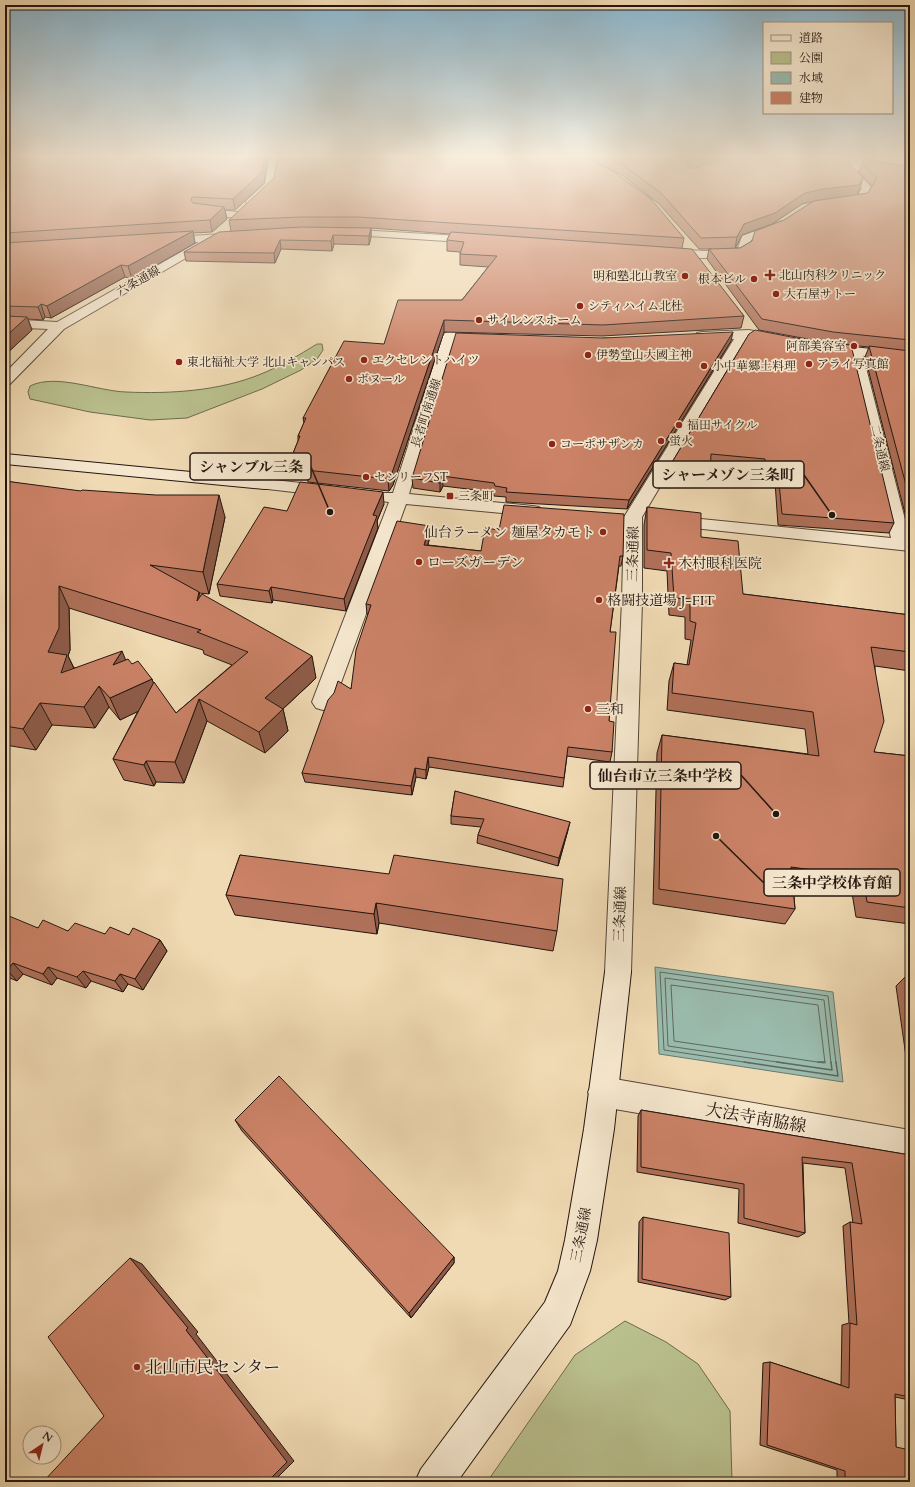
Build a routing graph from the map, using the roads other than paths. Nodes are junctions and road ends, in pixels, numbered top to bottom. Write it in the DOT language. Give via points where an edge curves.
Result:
graph roads {
  1 [pos="228,224"];
  2 [pos="782,224"];
  3 [pos="330,232"];
  4 [pos="246,236"];
  5 [pos="215,238"];
  6 [pos="152,240"];
  7 [pos="487,241"];
  8 [pos="685,243"];
  9 [pos="657,252"];
  10 [pos="696,255"];
  11 [pos="705,267"];
  12 [pos="5,323"];
  13 [pos="59,326"];
  14 [pos="684,337"];
  15 [pos="498,339"];
  16 [pos="808,346"];
  17 [pos="855,352"];
  18 [pos="910,357"];
  19 [pos="5,381"];
  20 [pos="5,458"];
  21 [pos="344,493"];
  22 [pos="368,495"];
  23 [pos="399,499"];
  24 [pos="545,512"];
  25 [pos="639,518"];
  26 [pos="906,545"];
  27 [pos="323,702"];
  28 [pos="603,1092"];
  29 [pos="910,1145"];
  30 [pos="434,1482"];
  1 -- 5 [label="street, 六条通線"];
  2 -- 10 [label="street" via="746,238 743,250 736,253"];
  3 -- 7 [label="street"];
  4 -- 5 [label="street"];
  5 -- 6 [label="street"];
  5 -- 13 [label="street, 六条通線"];
  8 -- 10 [label="street"];
  9 -- 10 [label="street"];
  10 -- 11 [label="street"];
  12 -- 13 [label="street"];
  13 -- 19 [label="street, 六条通線"];
  14 -- 25 [label="street, 三条通線" via="753,331 740,340"];
  15 -- 23 [label="street, 長者町南通線" via="450,336"];
  16 -- 17 [label="street"];
  17 -- 18 [label="street"];
  17 -- 26 [label="street, 二条通線"];
  20 -- 21 [label="street"];
  22 -- 23 [label="street"];
  23 -- 24 [label="street"];
  23 -- 27 [label="street, 長者町南通線"];
  25 -- 26 [label="street"];
  25 -- 28 [label="street, 三条通線" via="631,617 618,972"];
  28 -- 29 [label="street, 大法寺南脇線"];
  28 -- 30 [label="street, 三条通線" via="581,1240 574,1271 558,1313"];
}
